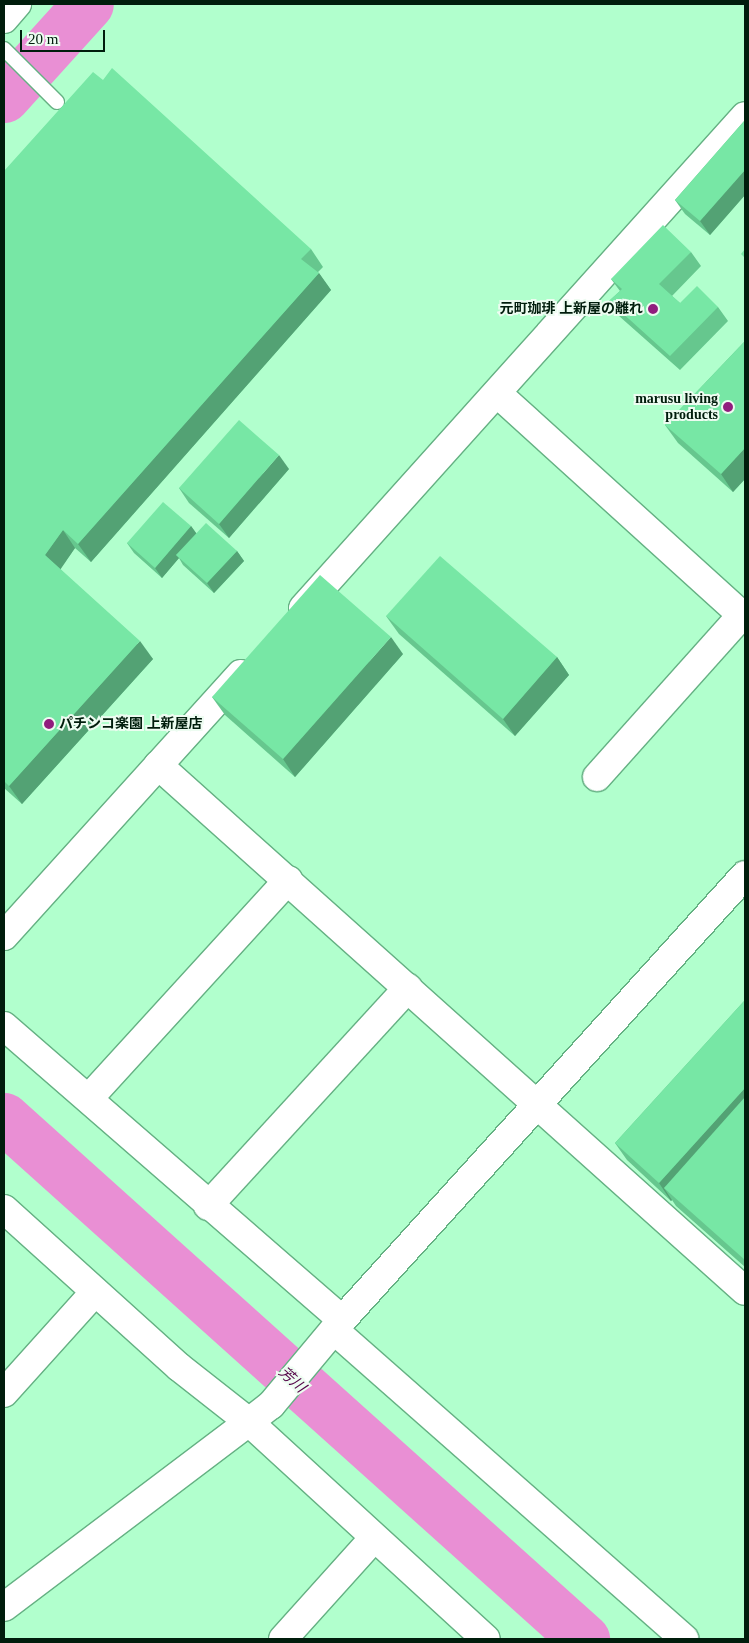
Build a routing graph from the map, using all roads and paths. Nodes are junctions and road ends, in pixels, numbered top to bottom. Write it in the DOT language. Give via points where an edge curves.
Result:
graph roads {
  1 [pos="17,4"];
  2 [pos="4,19"];
  3 [pos="4,49"];
  4 [pos="57,102"];
  5 [pos="745,116"];
  6 [pos="498,394"];
  7 [pos="744,616"];
  8 [pos="285,627"];
  9 [pos="258,656"];
  10 [pos="158,766"];
  11 [pos="597,777"];
  12 [pos="745,875"];
  13 [pos="288,880"];
  14 [pos="4,936"];
  15 [pos="408,988"];
  16 [pos="4,1026"];
  17 [pos="90,1097"];
  18 [pos="536,1105"];
  19 [pos="208,1206"];
  20 [pos="4,1209"];
  21 [pos="95,1292"];
  22 [pos="745,1292"];
  23 [pos="334,1330"];
  24 [pos="4,1393"];
  25 [pos="249,1422"];
  26 [pos="374,1538"];
  27 [pos="4,1607"];
  28 [pos="283,1639"];
  29 [pos="486,1639"];
  30 [pos="684,1639"];
  1 -- 2 [label="street"];
  3 -- 4 [label="lane"];
  5 -- 6 [label="street"];
  6 -- 7 [label="street"];
  6 -- 8 [label="street"];
  7 -- 11 [label="street"];
  9 -- 10 [label="street"];
  10 -- 13 [label="street"];
  10 -- 14 [label="street"];
  12 -- 18 [label="street"];
  13 -- 15 [label="street"];
  13 -- 17 [label="street"];
  15 -- 18 [label="street"];
  15 -- 19 [label="street"];
  16 -- 17 [label="street"];
  17 -- 19 [label="street"];
  18 -- 22 [label="street"];
  18 -- 23 [label="street"];
  19 -- 23 [label="street"];
  20 -- 21 [label="street"];
  21 -- 24 [label="street"];
  21 -- 25 [label="street"];
  23 -- 25 [label="street" via="271,1405"];
  23 -- 30 [label="street"];
  25 -- 26 [label="street"];
  25 -- 27 [label="street"];
  26 -- 28 [label="street"];
  26 -- 29 [label="street"];
}
